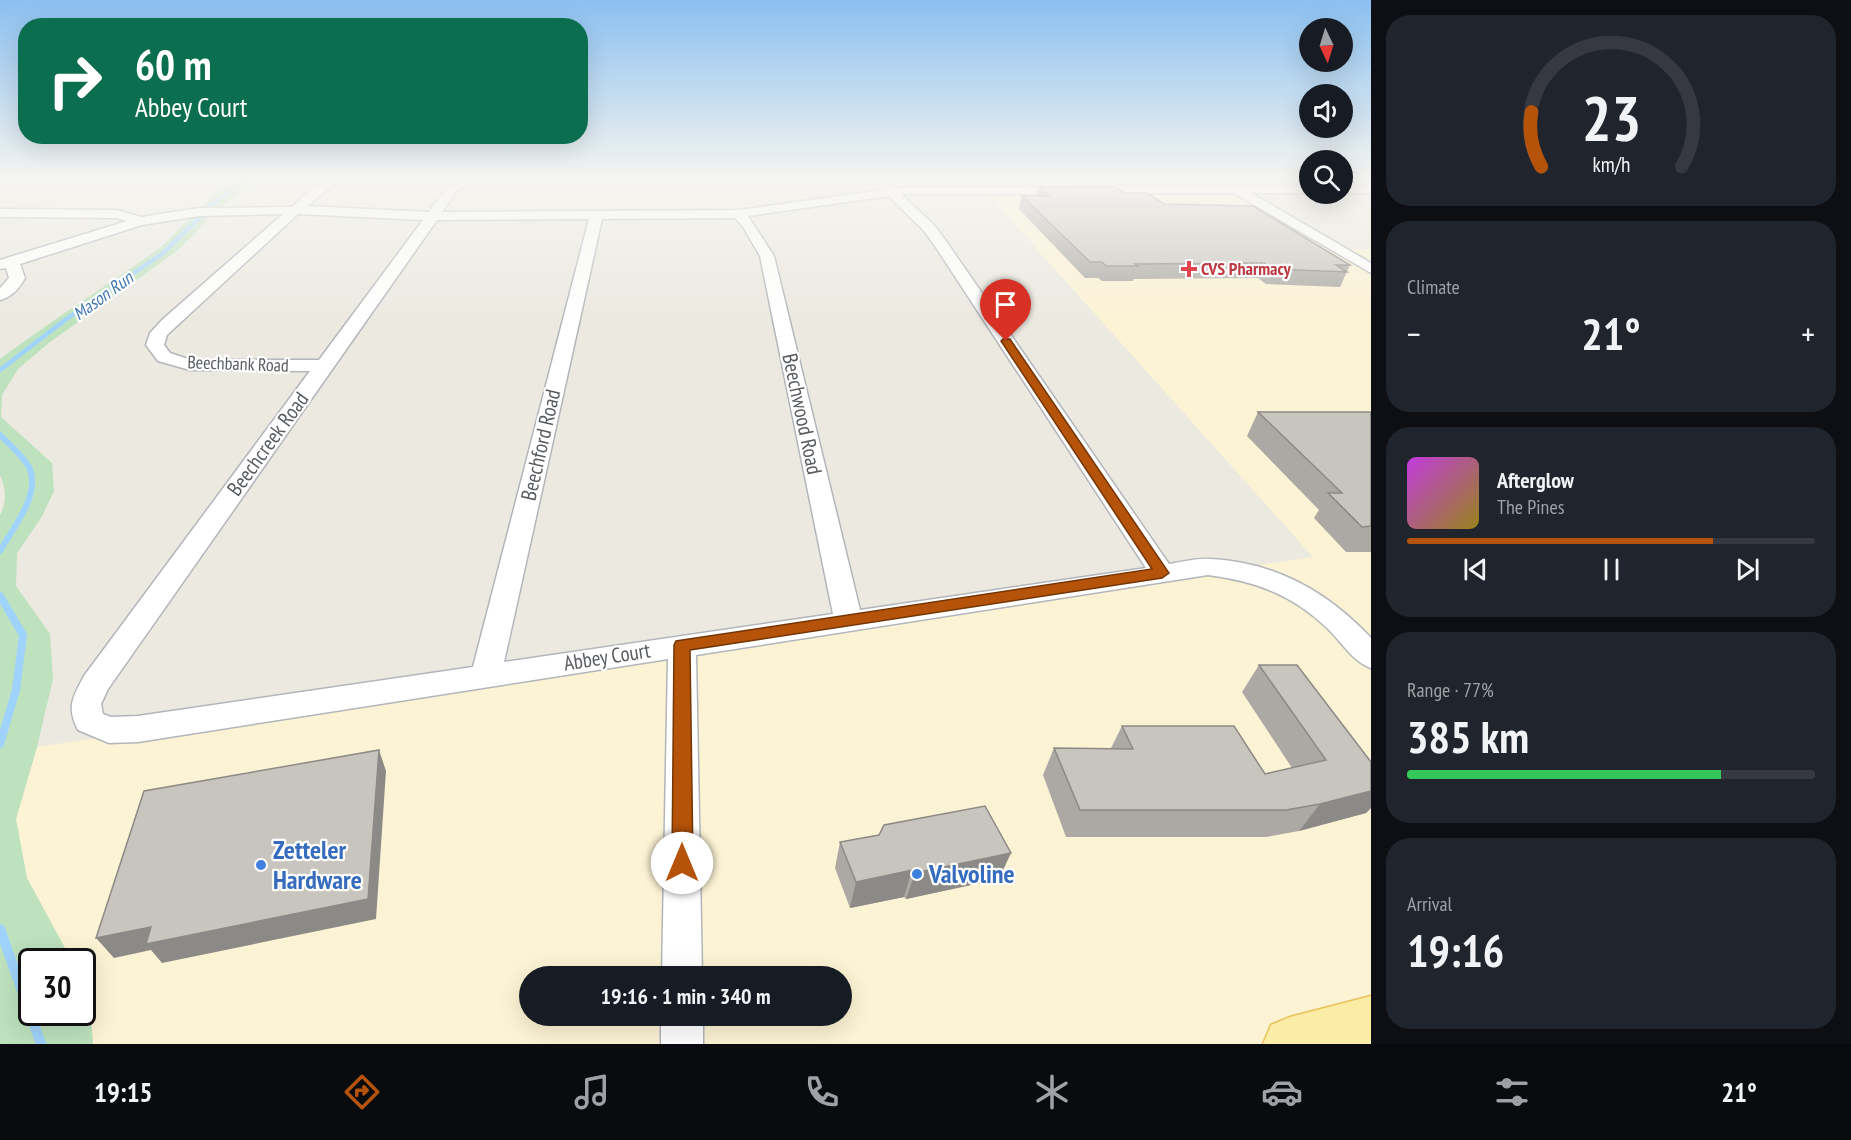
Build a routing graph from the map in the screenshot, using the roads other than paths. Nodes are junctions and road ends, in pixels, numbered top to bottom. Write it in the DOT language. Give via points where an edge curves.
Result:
graph roads {
  1 [pos="119,228"];
  2 [pos="276,228"];
  3 [pos="424,228"];
  4 [pos="593,228"];
  5 [pos="751,228"];
  6 [pos="929,228"];
  7 [pos="1301,228"];
  8 [pos="6,264"];
  9 [pos="1371,269"];
  10 [pos="0,296"];
  11 [pos="324,366"];
  12 [pos="1162,573"];
  13 [pos="849,622"];
  14 [pos="682,645"];
  15 [pos="1371,657"];
  16 [pos="486,675"];
  17 [pos="89,721"];
  18 [pos="682,966"];
  19 [pos="1371,1022"];
  20 [pos="682,1026"];
  21 [pos="682,1044"];
  22 [pos="1290,1044"];
  1 -- 8 [label="street"];
  2 -- 11 [label="street, Beechbank Road" via="168,324 154,345 164,357 190,365"];
  3 -- 11 [label="street, Beechcreek Road"];
  4 -- 16 [label="street, Beechford Road"];
  5 -- 13 [label="street, Beechwood Road" via="767,256"];
  6 -- 12 [label="street"];
  7 -- 9 [label="street"];
  8 -- 10 [label="street" via="17,278"];
  11 -- 17 [label="street, Beechcreek Road" via="95,684 86,704"];
  12 -- 13 [label="street, Abbey Court"];
  12 -- 15 [label="street, Abbey Court" via="1208,567 1234,569 1288,586 1321,606"];
  13 -- 14 [label="street, Abbey Court"];
  14 -- 16 [label="street, Abbey Court"];
  14 -- 18 [label="street"];
  16 -- 17 [label="street, Abbey Court" via="138,729 109,730"];
  19 -- 22 [label="main road"];
  20 -- 21 [label="street"];
}
